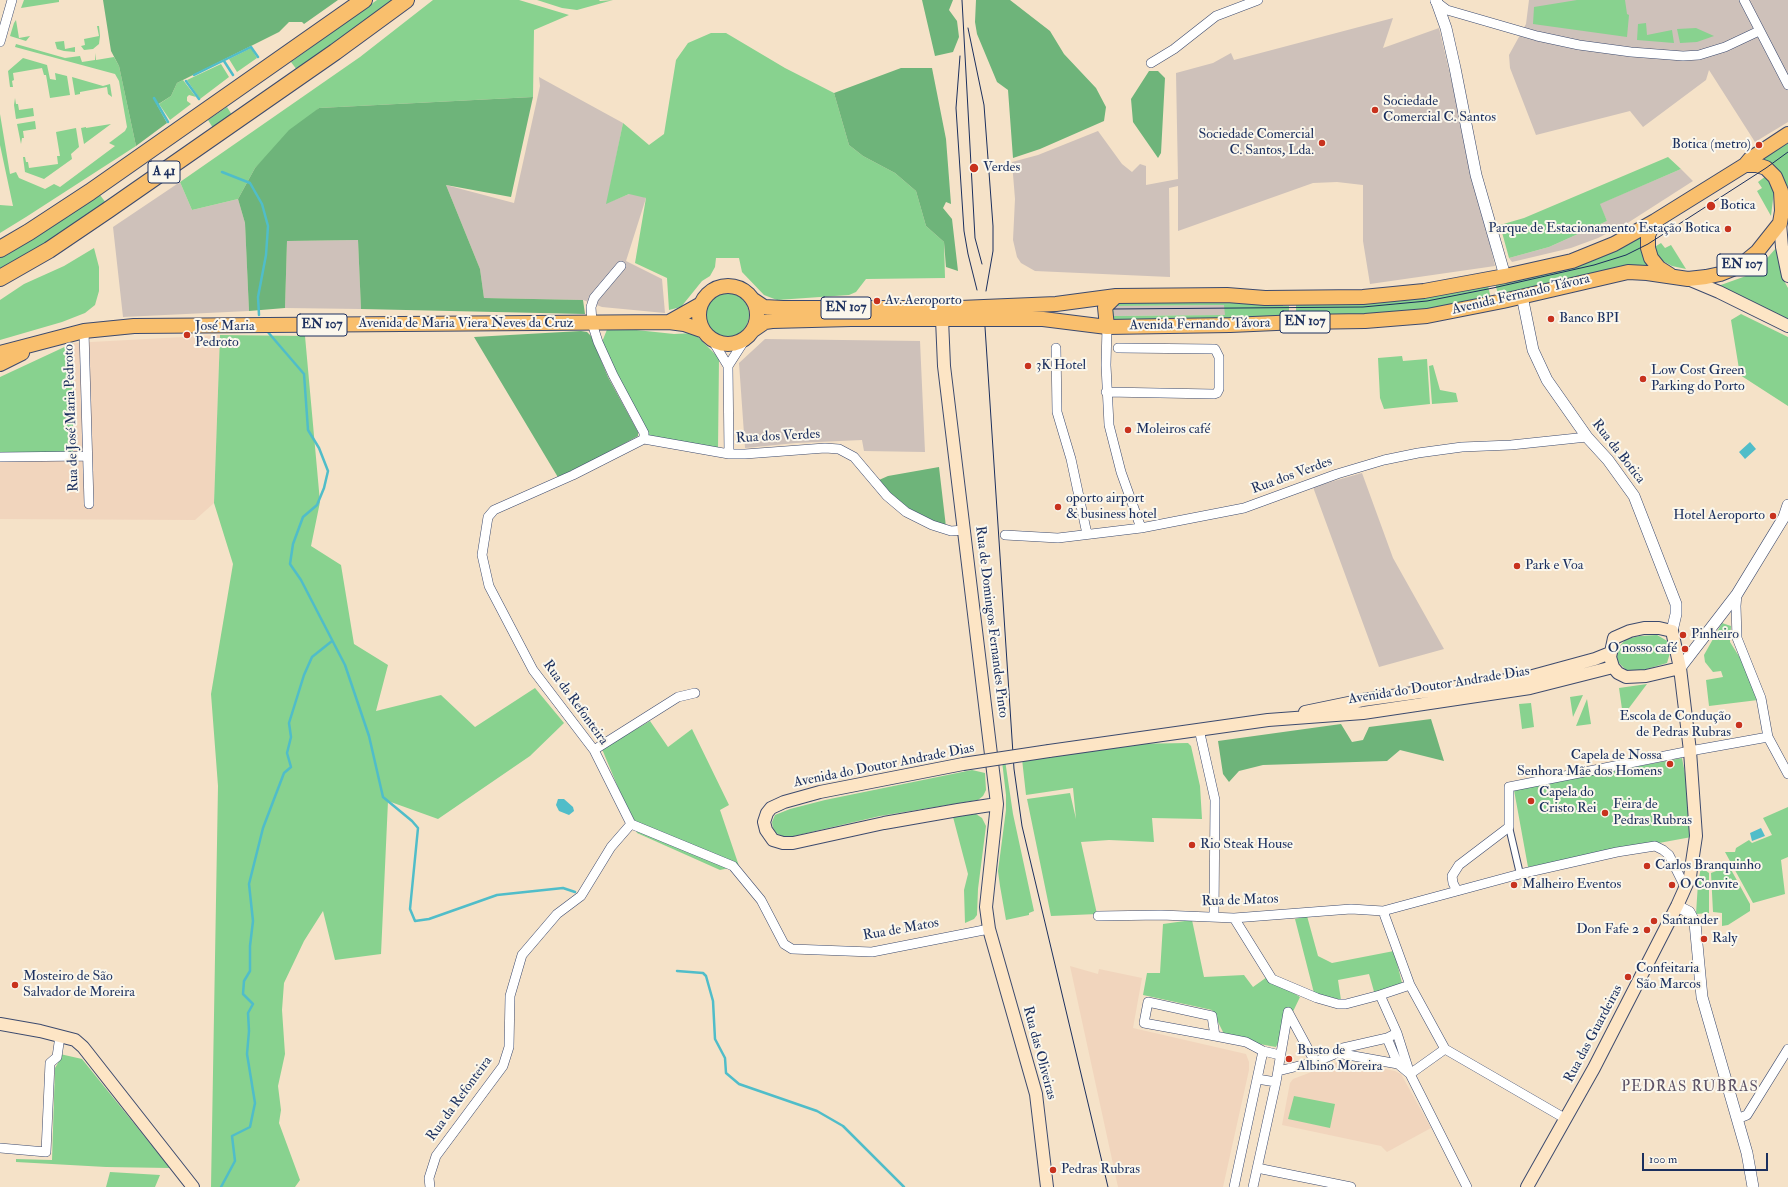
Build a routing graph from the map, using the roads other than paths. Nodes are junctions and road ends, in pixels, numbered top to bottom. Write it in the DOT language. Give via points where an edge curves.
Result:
graph roads {
  1 [pos="12,0"];
  2 [pos="364,0"];
  3 [pos="406,0"];
  4 [pos="1258,0"];
  5 [pos="1744,0"];
  6 [pos="1435,1"];
  7 [pos="1759,30"];
  8 [pos="0,42"];
  9 [pos="1151,63"];
  10 [pos="1788,85"];
  11 [pos="1788,134"];
  12 [pos="1745,165"];
  13 [pos="1788,198"];
  14 [pos="1781,217"];
  15 [pos="1655,221"];
  16 [pos="0,249"];
  17 [pos="48,250"];
  18 [pos="621,266"];
  19 [pos="1505,276"];
  20 [pos="1672,276"];
  21 [pos="1788,276"];
  22 [pos="0,278"];
  23 [pos="1688,279"];
  24 [pos="0,288"];
  25 [pos="1116,296"];
  26 [pos="1522,296"];
  27 [pos="752,299"];
  28 [pos="701,304"];
  29 [pos="942,313"];
  30 [pos="669,322"];
  31 [pos="592,323"];
  32 [pos="1788,326"];
  33 [pos="1106,327"];
  34 [pos="84,331"];
  35 [pos="749,334"];
  36 [pos="707,335"];
  37 [pos="53,338"];
  38 [pos="1056,348"];
  39 [pos="1118,348"];
  40 [pos="0,353"];
  41 [pos="0,364"];
  42 [pos="728,366"];
  43 [pos="1106,392"];
  44 [pos="1587,437"];
  45 [pos="644,439"];
  46 [pos="729,454"];
  47 [pos="87,456"];
  48 [pos="0,457"];
  49 [pos="89,504"];
  50 [pos="1788,505"];
  51 [pos="1141,528"];
  52 [pos="964,530"];
  53 [pos="1087,534"];
  54 [pos="1005,535"];
  55 [pos="1737,594"];
  56 [pos="1672,631"];
  57 [pos="1610,653"];
  58 [pos="1613,667"];
  59 [pos="1680,668"];
  60 [pos="695,693"];
  61 [pos="1268,720"];
  62 [pos="1199,729"];
  63 [pos="1768,737"];
  64 [pos="594,750"];
  65 [pos="1690,751"];
  66 [pos="1788,774"];
  67 [pos="997,804"];
  68 [pos="630,824"];
  69 [pos="1509,827"];
  70 [pos="1520,874"];
  71 [pos="1685,887"];
  72 [pos="1457,891"];
  73 [pos="1677,906"];
  74 [pos="1383,911"];
  75 [pos="1098,916"];
  76 [pos="1214,916"];
  77 [pos="1234,918"];
  78 [pos="989,929"];
  79 [pos="1410,985"];
  80 [pos="1380,995"];
  81 [pos="0,1024"];
  82 [pos="1397,1033"];
  83 [pos="60,1036"];
  84 [pos="1215,1036"];
  85 [pos="1387,1038"];
  86 [pos="1445,1049"];
  87 [pos="1788,1049"];
  88 [pos="1263,1051"];
  89 [pos="1337,1053"];
  90 [pos="1280,1055"];
  91 [pos="1314,1062"];
  92 [pos="1398,1064"];
  93 [pos="1278,1071"];
  94 [pos="1410,1074"];
  95 [pos="1257,1079"];
  96 [pos="1276,1082"];
  97 [pos="1566,1119"];
  98 [pos="1737,1119"];
  99 [pos="0,1148"];
  100 [pos="1257,1168"];
  101 [pos="1313,1184"];
  102 [pos="193,1187"];
  103 [pos="430,1187"];
  104 [pos="1047,1187"];
  105 [pos="1234,1187"];
  106 [pos="1253,1187"];
  107 [pos="1351,1187"];
  108 [pos="1467,1187"];
  109 [pos="1527,1187"];
  110 [pos="1753,1187"];
  1 -- 8 [label="street"];
  2 -- 16 [label="highway, A 41" via="77,201"];
  3 -- 17 [label="highway, A 41"];
  4 -- 9 [label="street" via="1216,16 1174,49"];
  5 -- 7 [label="street"];
  6 -- 7 [label="street" via="1447,10 1537,36 1631,52 1699,55 1725,47"];
  6 -- 19 [label="street" via="1446,28 1476,175"];
  7 -- 10 [label="street"];
  11 -- 12 [label="main road, Avenida Fernando Távora / EN 107" via="1750,158"];
  12 -- 14 [label="main road" via="1766,168 1775,177 1781,191"];
  12 -- 15 [label="main road, Avenida Fernando Távora / EN 107"];
  13 -- 14 [label="main road, Avenida Fernando Távora / EN 107"];
  14 -- 21 [label="main road" via="1782,247"];
  14 -- 23 [label="main road, Avenida Fernando Távora / EN 107" via="1757,252 1740,266 1720,274"];
  15 -- 19 [label="main road, Avenida Fernando Távora / EN 107" via="1614,244 1572,261"];
  15 -- 20 [label="main road" via="1648,235 1651,258 1659,268"];
  17 -- 22 [label="highway, A 41"];
  17 -- 24 [label="highway" via="38,266"];
  18 -- 31 [label="street" via="594,298 591,308"];
  19 -- 25 [label="main road, Avenida Fernando Távora / EN 107" via="1424,291 1363,297"];
  20 -- 23 [label="main road, Avenida Fernando Távora"];
  20 -- 26 [label="main road, Avenida Fernando Távora" via="1628,272"];
  23 -- 32 [label="main road"];
  25 -- 29 [label="main road, Avenida Fernando Távora / EN 107" via="1056,304"];
  25 -- 33 [label="main road" via="1105,307"];
  26 -- 33 [label="main road, Avenida Fernando Távora / EN 107" via="1427,316 1397,319 1230,326"];
  26 -- 44 [label="street, Rua da Botica" via="1533,350 1547,380"];
  27 -- 28 [label="main road, EN 107" via="742,290 723,287 706,296"];
  27 -- 29 [label="main road, Avenida Fernando Távora / EN 107" via="764,307 774,308"];
  27 -- 35 [label="main road" via="757,313 756,322"];
  28 -- 30 [label="main road, EN 107"];
  28 -- 36 [label="main road" via="699,318"];
  29 -- 33 [label="main road, Avenida Fernando Távora / EN 107" via="1043,319"];
  29 -- 35 [label="main road, Avenida Fernando Távora / EN 107" via="772,321 765,322"];
  29 -- 52 [label="main road, Rua de Domingos Fernandes Pinto" via="944,366"];
  30 -- 31 [label="main road, EN 107"];
  30 -- 36 [label="main road, EN 107" via="684,324"];
  31 -- 34 [label="main road, Avenida de Maria Viera Neves da Cruz / EN 107" via="134,326"];
  31 -- 45 [label="street" via="613,375 644,433"];
  33 -- 43 [label="street"];
  34 -- 37 [label="main road, Avenida de Maria Viera Neves da Cruz / EN 107"];
  34 -- 47 [label="street, Rua de José Maria Pedroto"];
  35 -- 36 [label="main road, EN 107" via="738,342 728,344"];
  35 -- 42 [label="street"];
  36 -- 42 [label="street"];
  37 -- 40 [label="main road, Avenida de Maria Viera Neves da Cruz / EN 107"];
  37 -- 41 [label="main road, Avenida de Maria Viera Neves da Cruz / EN 107"];
  38 -- 53 [label="street" via="1057,412 1071,459"];
  39 -- 43 [label="street" via="1215,349 1220,357 1219,389 1214,394"];
  42 -- 46 [label="street"];
  43 -- 51 [label="street" via="1109,425 1121,472"];
  44 -- 51 [label="street, Rua dos Verdes" via="1418,453 1337,474 1244,508"];
  44 -- 56 [label="street, Rua da Botica" via="1608,460 1634,496 1676,604"];
  45 -- 46 [label="street, Rua dos Verdes"];
  45 -- 64 [label="street, Rua da Refonteira" via="573,475 494,510 488,517 482,548 484,570 489,586 533,670"];
  46 -- 52 [label="street, Rua dos Verdes" via="825,448 839,450 854,458 887,496 906,512 951,531"];
  47 -- 48 [label="street"];
  47 -- 49 [label="street, Rua de José Maria Pedroto"];
  50 -- 55 [label="street" via="1784,517"];
  51 -- 53 [label="street, Rua dos Verdes"];
  52 -- 67 [label="main road, Rua de Domingos Fernandes Pinto"];
  53 -- 54 [label="street, Rua dos Verdes" via="1058,538"];
  55 -- 59 [label="street"];
  55 -- 63 [label="street" via="1737,638 1761,698"];
  56 -- 57 [label="main road" via="1659,628 1630,631 1614,638"];
  56 -- 59 [label="main road, Rua da Botica"];
  57 -- 58 [label="main road"];
  57 -- 61 [label="main road, Avenida do Doutor Andrade Dias" via="1529,676 1343,704"];
  58 -- 59 [label="main road" via="1626,677 1646,676"];
  58 -- 61 [label="main road, Avenida do Doutor Andrade Dias" via="1523,689 1343,716"];
  59 -- 65 [label="main road, Rua da Botica"];
  60 -- 64 [label="street" via="678,697"];
  61 -- 62 [label="main road, Avenida do Doutor Andrade Dias"];
  62 -- 67 [label="main road, Avenida do Doutor Andrade Dias, bridge" via="963,764 820,792 771,808 766,813 764,822 773,840 793,843"];
  62 -- 76 [label="street" via="1215,800"];
  63 -- 65 [label="street"];
  63 -- 66 [label="street"];
  64 -- 68 [label="street, Rua da Refonteira"];
  65 -- 69 [label="street" via="1509,787"];
  65 -- 71 [label="main road, Rua das Guardeiras" via="1696,836 1690,877"];
  67 -- 78 [label="main road, Rua de Domingos Fernandes Pinto" via="986,899"];
  68 -- 78 [label="street, Rua de Matos" via="733,866 761,900 784,944 792,949 872,952"];
  68 -- 103 [label="street, Rua da Refonteira" via="611,847 581,896 557,914 522,955 510,996 510,1047 503,1066 436,1156 429,1178"];
  69 -- 70 [label="street"];
  69 -- 72 [label="street" via="1459,865 1452,876"];
  70 -- 71 [label="street, Rua de Matos" via="1655,846 1670,855"];
  70 -- 72 [label="street, Rua de Matos"];
  71 -- 73 [label="main road, Rua das Guardeiras"];
  72 -- 74 [label="street, Rua de Matos"];
  73 -- 97 [label="main road, Rua das Guardeiras"];
  73 -- 98 [label="street" via="1689,912 1695,923 1702,997"];
  74 -- 77 [label="street, Rua de Matos" via="1351,909"];
  74 -- 79 [label="street"];
  75 -- 76 [label="street, Rua de Matos"];
  76 -- 77 [label="street, Rua de Matos"];
  77 -- 80 [label="street" via="1272,979 1338,1004"];
  78 -- 104 [label="main road, Rua das Oliveiras" via="1036,1094"];
  79 -- 80 [label="street"];
  79 -- 86 [label="street"];
  80 -- 82 [label="street"];
  81 -- 83 [label="main road"];
  82 -- 85 [label="street"];
  82 -- 94 [label="street"];
  83 -- 99 [label="street" via="57,1057 50,1063 46,1152"];
  83 -- 102 [label="main road" via="75,1040 83,1047"];
  84 -- 84 [label="street" via="1144,1023 1148,1002 1212,1016"];
  84 -- 88 [label="street" via="1246,1042"];
  85 -- 89 [label="street" via="1343,1048"];
  85 -- 92 [label="street"];
  86 -- 94 [label="street"];
  86 -- 97 [label="street"];
  87 -- 98 [label="street" via="1747,1115"];
  88 -- 90 [label="street"];
  88 -- 95 [label="street"];
  89 -- 91 [label="street"];
  89 -- 92 [label="street"];
  90 -- 91 [label="street" via="1288,1012"];
  90 -- 93 [label="street"];
  91 -- 93 [label="street"];
  92 -- 94 [label="street"];
  93 -- 96 [label="street"];
  94 -- 108 [label="street"];
  95 -- 96 [label="street"];
  95 -- 105 [label="street"];
  96 -- 100 [label="street"];
  97 -- 109 [label="main road, Rua das Guardeiras"];
  98 -- 110 [label="street"];
  100 -- 101 [label="street"];
  100 -- 106 [label="street"];
  101 -- 107 [label="street"];
}
